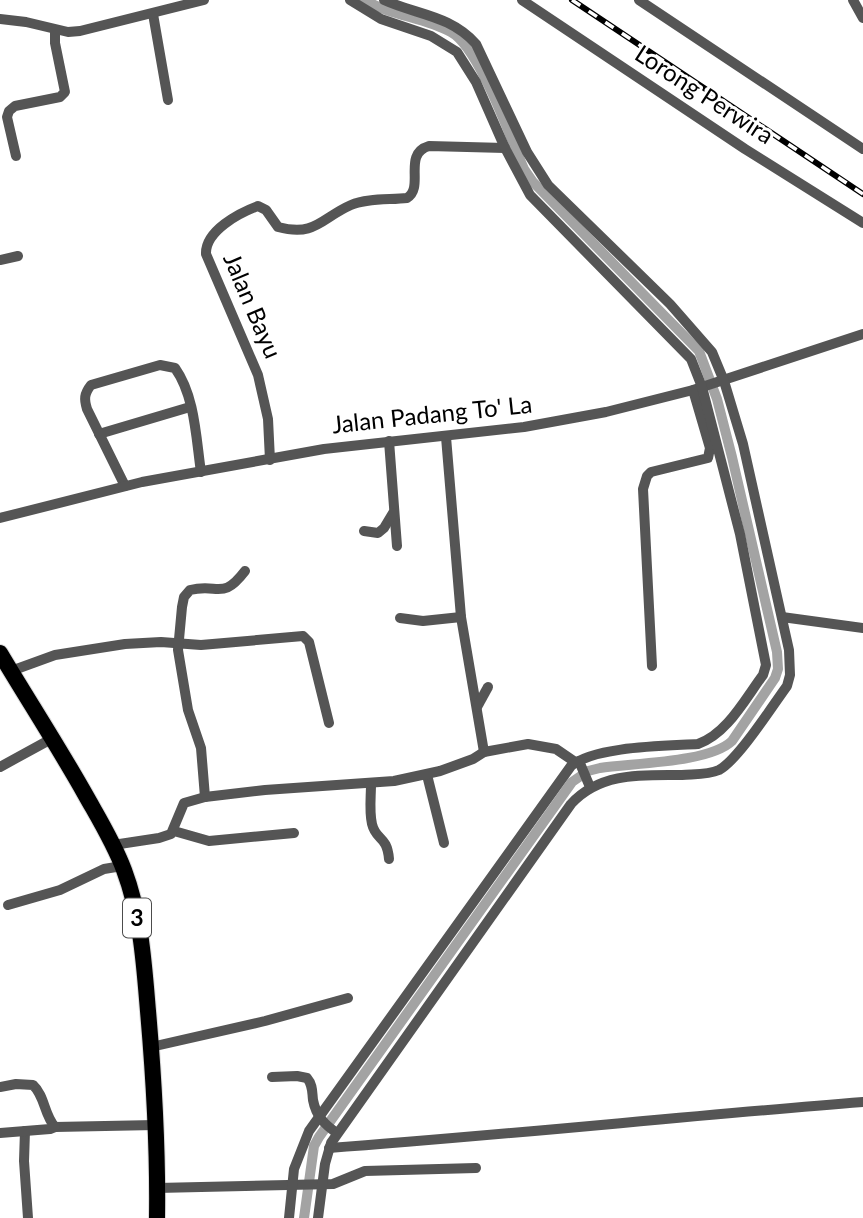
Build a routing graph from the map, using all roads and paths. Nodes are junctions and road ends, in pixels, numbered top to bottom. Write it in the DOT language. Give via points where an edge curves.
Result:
graph roads {
  1 [pos="204,0"];
  2 [pos="349,0"];
  3 [pos="384,0"];
  4 [pos="523,0"];
  5 [pos="639,0"];
  6 [pos="853,0"];
  7 [pos="153,14"];
  8 [pos="863,18"];
  9 [pos="0,19"];
  10 [pos="55,30"];
  11 [pos="168,100"];
  12 [pos="505,148"];
  13 [pos="863,149"];
  14 [pos="16,156"];
  15 [pos="863,223"];
  16 [pos="18,256"];
  17 [pos="0,260"];
  18 [pos="863,334"];
  19 [pos="721,381"];
  20 [pos="700,388"];
  21 [pos="190,407"];
  22 [pos="99,434"];
  23 [pos="446,437"];
  24 [pos="389,441"];
  25 [pos="270,460"];
  26 [pos="201,472"];
  27 [pos="125,486"];
  28 [pos="393,513"];
  29 [pos="0,518"];
  30 [pos="364,531"];
  31 [pos="397,546"];
  32 [pos="244,571"];
  33 [pos="461,617"];
  34 [pos="782,617"];
  35 [pos="400,618"];
  36 [pos="863,628"];
  37 [pos="178,644"];
  38 [pos="0,653"];
  39 [pos="652,666"];
  40 [pos="11,671"];
  41 [pos="488,687"];
  42 [pos="477,707"];
  43 [pos="330,723"];
  44 [pos="53,738"];
  45 [pos="484,752"];
  46 [pos="578,762"];
  47 [pos="0,767"];
  48 [pos="427,775"];
  49 [pos="371,784"];
  50 [pos="589,785"];
  51 [pos="205,797"];
  52 [pos="174,831"];
  53 [pos="294,833"];
  54 [pos="444,843"];
  55 [pos="113,845"];
  56 [pos="389,859"];
  57 [pos="122,866"];
  58 [pos="8,905"];
  59 [pos="348,998"];
  60 [pos="151,1047"];
  61 [pos="272,1077"];
  62 [pos="0,1087"];
  63 [pos="863,1102"];
  64 [pos="321,1119"];
  65 [pos="155,1125"];
  66 [pos="55,1126"];
  67 [pos="25,1131"];
  68 [pos="335,1132"];
  69 [pos="0,1133"];
  70 [pos="329,1147"];
  71 [pos="476,1168"];
  72 [pos="294,1184"];
  73 [pos="320,1185"];
  74 [pos="157,1188"];
  75 [pos="28,1218"];
  76 [pos="157,1218"];
  77 [pos="289,1218"];
  78 [pos="318,1218"];
  1 -- 7 [label="street"];
  2 -- 12 [label="street" via="457,52 476,82"];
  3 -- 19 [label="street" via="452,23 467,34 537,171 704,341"];
  4 -- 15 [label="street, Lorong Perwira"];
  5 -- 13 [label="street"];
  6 -- 8 [label="street"];
  7 -- 10 [label="street" via="80,32"];
  7 -- 11 [label="street"];
  9 -- 10 [label="street"];
  10 -- 14 [label="street" via="65,92 9,111"];
  12 -- 20 [label="street" via="544,211 691,359"];
  12 -- 25 [label="street, Jalan Bayu" via="421,148 416,154 413,192 407,198 350,205 320,225 296,229 278,227 258,206 209,237 206,254 264,395"];
  16 -- 17 [label="street"];
  18 -- 19 [label="street, Jalan Padang To' La"];
  19 -- 20 [label="street, Jalan Padang To' La"];
  19 -- 34 [label="street" via="743,444"];
  20 -- 23 [label="street, Jalan Padang To' La" via="556,422"];
  20 -- 39 [label="street" via="708,458 651,472 643,489"];
  20 -- 46 [label="street" via="740,534 766,656 763,675 711,740 614,751"];
  21 -- 22 [label="street"];
  21 -- 22 [label="street" via="175,368 160,365 92,385 85,400"];
  21 -- 26 [label="street"];
  22 -- 27 [label="street"];
  23 -- 24 [label="street, Jalan Padang To' La"];
  23 -- 33 [label="street"];
  24 -- 25 [label="street, Jalan Padang To' La"];
  24 -- 28 [label="street"];
  25 -- 26 [label="street, Jalan Padang To' La"];
  26 -- 27 [label="street, Jalan Padang To' La"];
  27 -- 29 [label="street, Jalan Padang To' La"];
  28 -- 30 [label="street" via="377,533"];
  28 -- 31 [label="street"];
  32 -- 37 [label="street" via="225,590 194,588 187,593"];
  33 -- 35 [label="street"];
  33 -- 42 [label="street"];
  34 -- 36 [label="street"];
  34 -- 50 [label="street" via="789,650 787,685 721,769 704,774 616,778"];
  37 -- 40 [label="street" via="145,642 91,649 55,655"];
  37 -- 43 [label="street" via="303,636 309,642"];
  37 -- 51 [label="street" via="188,710 201,748"];
  38 -- 40 [label="highway, 3"];
  40 -- 44 [label="highway, 3"];
  41 -- 42 [label="street"];
  42 -- 45 [label="street"];
  44 -- 47 [label="street"];
  44 -- 55 [label="highway, 3"];
  45 -- 46 [label="street" via="543,745"];
  45 -- 48 [label="street"];
  46 -- 50 [label="street"];
  46 -- 64 [label="street" via="543,802"];
  48 -- 49 [label="street"];
  48 -- 54 [label="street"];
  49 -- 51 [label="street"];
  49 -- 56 [label="street" via="372,824 388,845"];
  50 -- 68 [label="street"];
  51 -- 52 [label="street" via="184,803"];
  52 -- 53 [label="street" via="209,841"];
  52 -- 55 [label="street"];
  55 -- 57 [label="highway, 3"];
  57 -- 58 [label="street"];
  57 -- 60 [label="highway, 3" via="142,944"];
  59 -- 60 [label="street"];
  60 -- 65 [label="highway, 3"];
  61 -- 64 [label="street" via="307,1078"];
  62 -- 66 [label="street" via="33,1085"];
  63 -- 70 [label="street"];
  64 -- 68 [label="street"];
  64 -- 72 [label="street" via="301,1147"];
  65 -- 66 [label="street"];
  65 -- 74 [label="highway, 3"];
  66 -- 67 [label="street"];
  67 -- 69 [label="street"];
  67 -- 75 [label="street"];
  68 -- 70 [label="street"];
  70 -- 73 [label="street"];
  71 -- 73 [label="street" via="365,1171"];
  72 -- 73 [label="street"];
  72 -- 74 [label="street"];
  72 -- 77 [label="street"];
  73 -- 78 [label="street"];
  74 -- 76 [label="highway, 3"];
}
